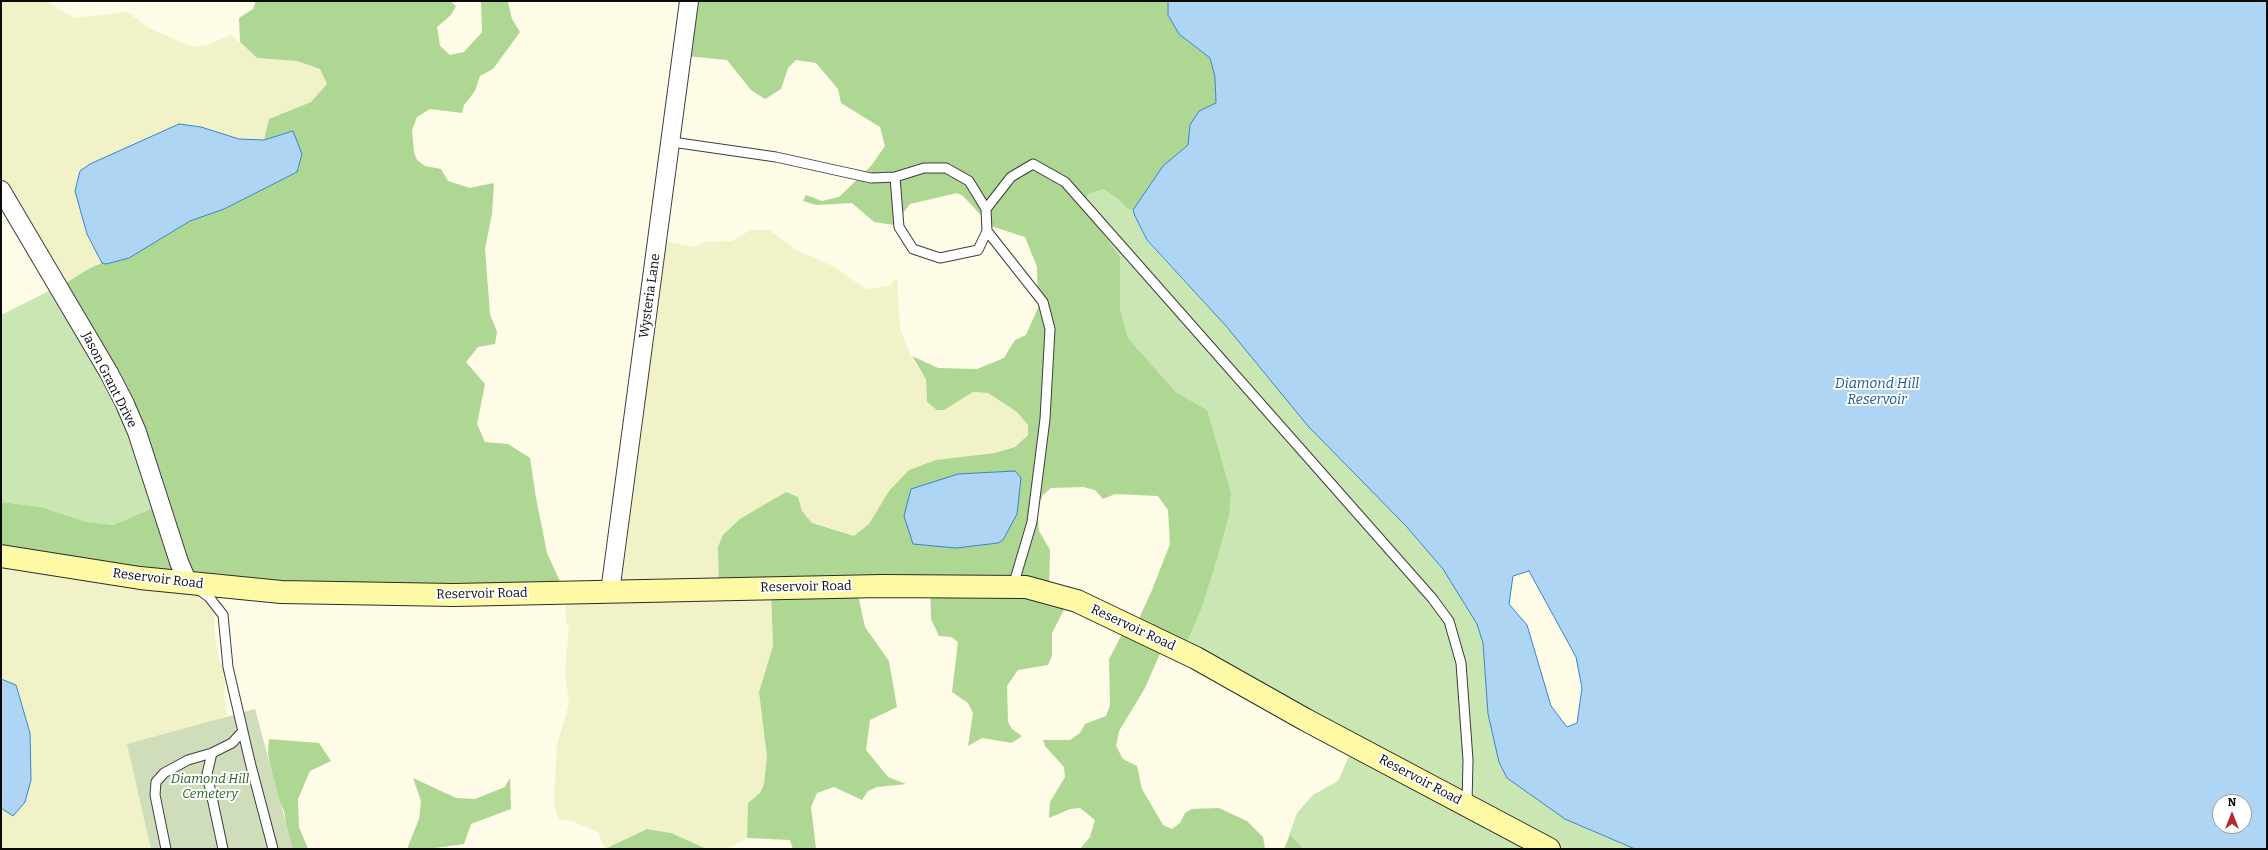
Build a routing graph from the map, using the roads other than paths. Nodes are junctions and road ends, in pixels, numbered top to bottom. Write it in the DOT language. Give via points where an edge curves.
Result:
graph roads {
  1 [pos="689,1"];
  2 [pos="672,142"];
  3 [pos="895,177"];
  4 [pos="1,190"];
  5 [pos="986,209"];
  6 [pos="987,231"];
  7 [pos="1,556"];
  8 [pos="188,583"];
  9 [pos="1013,586"];
  10 [pos="610,592"];
  11 [pos="243,731"];
  12 [pos="212,753"];
  13 [pos="1467,805"];
  14 [pos="166,849"];
  15 [pos="223,849"];
  16 [pos="273,849"];
  17 [pos="1549,849"];
  1 -- 2 [label="street, Wysteria Lane"];
  2 -- 3 [label="lane" via="776,157 871,178"];
  2 -- 10 [label="street, Wysteria Lane"];
  3 -- 5 [label="lane" via="924,168 946,168 969,181"];
  3 -- 6 [label="lane" via="899,227 913,249 940,258 978,250"];
  4 -- 8 [label="street, Jason Grant Drive" via="109,372 125,404 137,432"];
  5 -- 6 [label="lane"];
  5 -- 13 [label="lane" via="1010,177 1034,164 1065,182 1432,598 1449,621 1462,663 1468,760"];
  6 -- 9 [label="lane" via="1043,302 1050,329 1045,419 1032,522"];
  7 -- 8 [label="street, Reservoir Road"];
  8 -- 10 [label="street, Reservoir Road" via="281,592 454,595"];
  8 -- 11 [label="lane" via="209,596 223,615 228,666"];
  9 -- 10 [label="street, Reservoir Road"];
  9 -- 13 [label="street, Reservoir Road" via="1026,587 1078,602 1196,658 1306,720"];
  11 -- 12 [label="lane" via="232,743"];
  11 -- 16 [label="lane"];
  12 -- 14 [label="lane" via="188,760 164,773 156,782 155,795"];
  12 -- 15 [label="lane" via="206,774"];
  13 -- 17 [label="street, Reservoir Road"];
}
